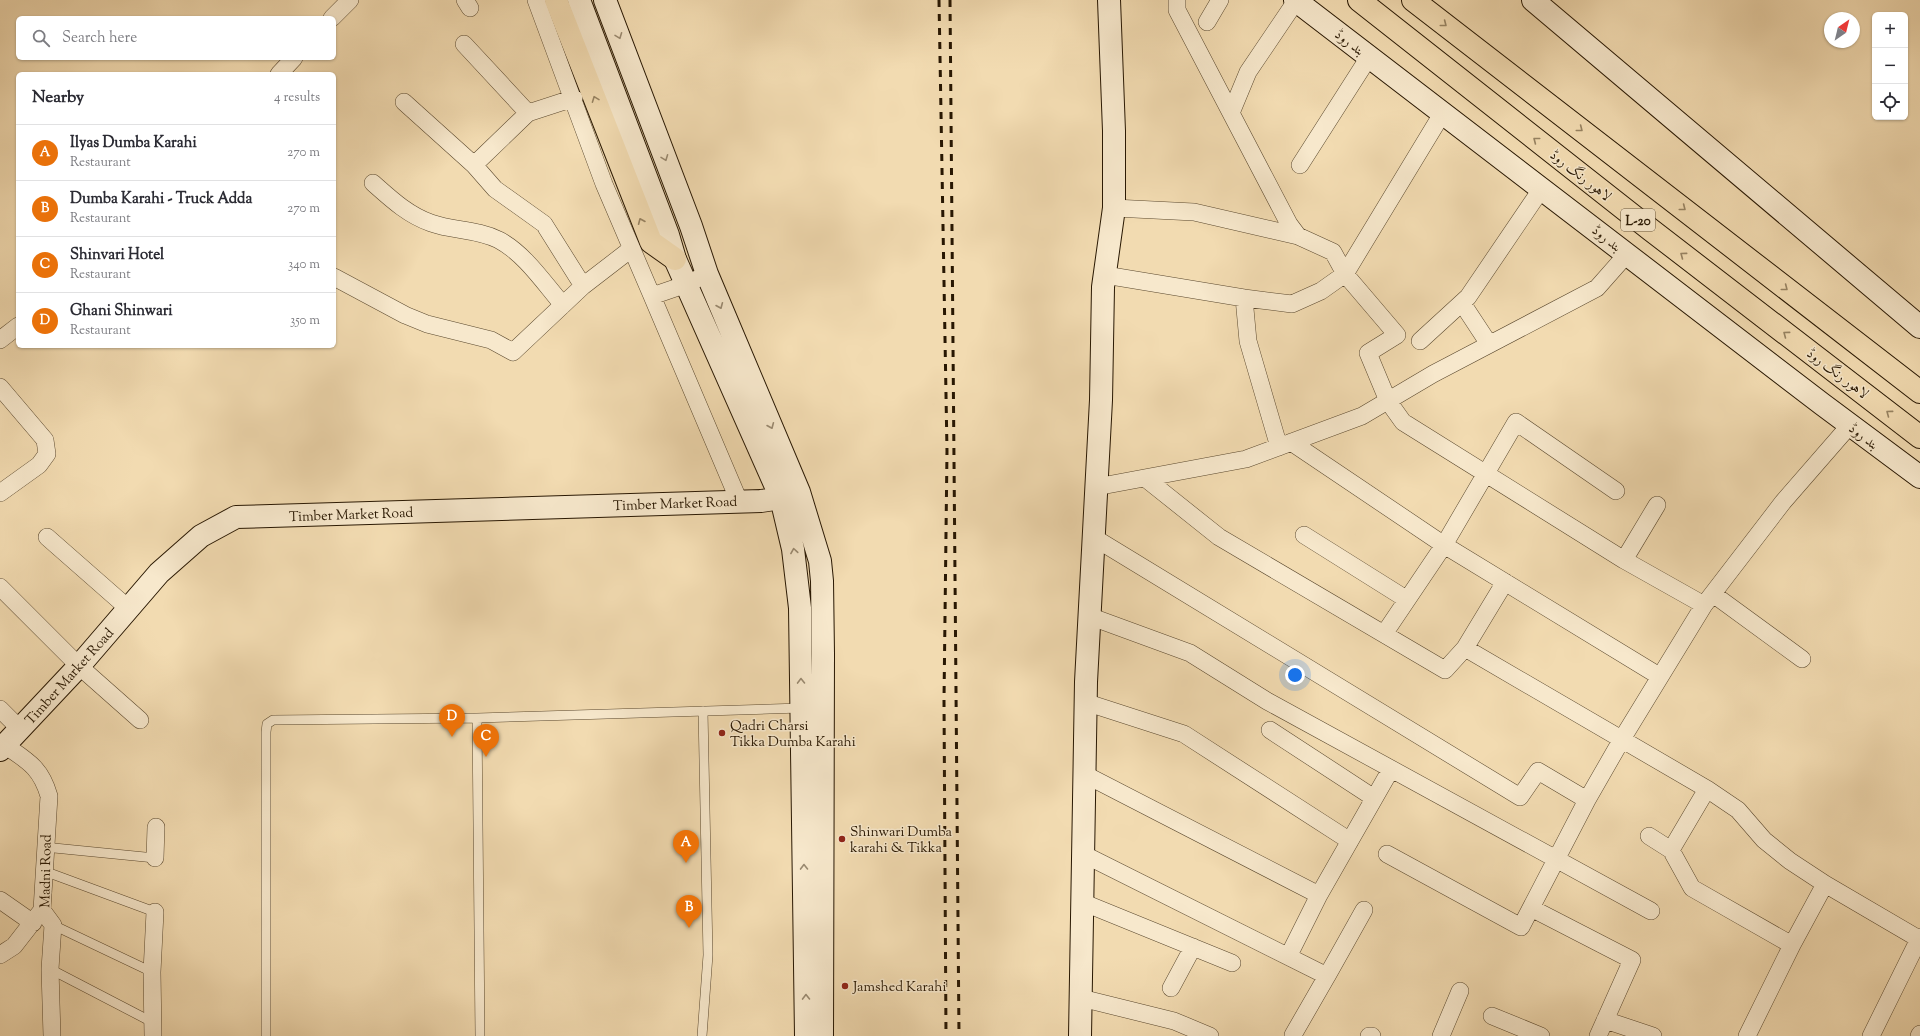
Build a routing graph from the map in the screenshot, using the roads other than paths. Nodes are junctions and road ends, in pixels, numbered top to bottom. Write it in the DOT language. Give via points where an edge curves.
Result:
graph roads {
  1 [pos="350,0"];
  2 [pos="536,0"];
  3 [pos="556,0"];
  4 [pos="579,0"];
  5 [pos="606,0"];
  6 [pos="1109,0"];
  7 [pos="1177,0"];
  8 [pos="1220,0"];
  9 [pos="1295,0"];
  10 [pos="1359,0"];
  11 [pos="1413,0"];
  12 [pos="1534,0"];
  13 [pos="334,16"];
  14 [pos="1207,22"];
  15 [pos="464,44"];
  16 [pos="1369,57"];
  17 [pos="292,60"];
  18 [pos="281,72"];
  19 [pos="574,98"];
  20 [pos="404,102"];
  21 [pos="528,113"];
  22 [pos="1231,113"];
  23 [pos="1442,114"];
  24 [pos="474,165"];
  25 [pos="1300,165"];
  26 [pos="373,183"];
  27 [pos="1542,188"];
  28 [pos="1114,208"];
  29 [pos="691,226"];
  30 [pos="1298,236"];
  31 [pos="650,242"];
  32 [pos="1627,254"];
  33 [pos="675,259"];
  34 [pos="707,274"];
  35 [pos="1105,274"];
  36 [pos="1345,274"];
  37 [pos="336,278"];
  38 [pos="687,284"];
  39 [pos="583,286"];
  40 [pos="652,296"];
  41 [pos="1244,298"];
  42 [pos="1462,303"];
  43 [pos="563,305"];
  44 [pos="1920,327"];
  45 [pos="16,328"];
  46 [pos="0,340"];
  47 [pos="1420,340"];
  48 [pos="1489,344"];
  49 [pos="0,387"];
  50 [pos="1920,392"];
  51 [pos="1388,401"];
  52 [pos="1850,425"];
  53 [pos="1920,436"];
  54 [pos="1285,444"];
  55 [pos="1486,474"];
  56 [pos="1920,477"];
  57 [pos="1145,478"];
  58 [pos="1096,487"];
  59 [pos="1616,491"];
  60 [pos="0,493"];
  61 [pos="790,495"];
  62 [pos="739,501"];
  63 [pos="1657,506"];
  64 [pos="1304,535"];
  65 [pos="47,537"];
  66 [pos="1093,537"];
  67 [pos="1444,545"];
  68 [pos="1624,560"];
  69 [pos="1505,582"];
  70 [pos="0,587"];
  71 [pos="1406,599"];
  72 [pos="1709,599"];
  73 [pos="129,609"];
  74 [pos="1089,616"];
  75 [pos="1384,634"];
  76 [pos="1464,648"];
  77 [pos="1802,659"];
  78 [pos="79,666"];
  79 [pos="1659,676"];
  80 [pos="1085,702"];
  81 [pos="802,708"];
  82 [pos="0,709"];
  83 [pos="703,711"];
  84 [pos="477,718"];
  85 [pos="140,720"];
  86 [pos="21,730"];
  87 [pos="1270,730"];
  88 [pos="1622,739"];
  89 [pos="3,748"];
  90 [pos="1392,769"];
  91 [pos="1084,774"];
  92 [pos="1707,789"];
  93 [pos="1374,798"];
  94 [pos="1587,800"];
  95 [pos="156,827"];
  96 [pos="1649,836"];
  97 [pos="1350,841"];
  98 [pos="44,847"];
  99 [pos="1671,850"];
  100 [pos="1083,854"];
  101 [pos="1387,854"];
  102 [pos="156,858"];
  103 [pos="1556,859"];
  104 [pos="44,871"];
  105 [pos="1825,884"];
  106 [pos="1319,895"];
  107 [pos="0,900"];
  108 [pos="1082,902"];
  109 [pos="1531,908"];
  110 [pos="1364,910"];
  111 [pos="1651,911"];
  112 [pos="155,912"];
  113 [pos="37,916"];
  114 [pos="53,925"];
  115 [pos="1920,938"];
  116 [pos="1792,945"];
  117 [pos="1193,947"];
  118 [pos="0,955"];
  119 [pos="1289,955"];
  120 [pos="1232,963"];
  121 [pos="50,969"];
  122 [pos="152,972"];
  123 [pos="1327,976"];
  124 [pos="1172,988"];
  125 [pos="1460,991"];
  126 [pos="1081,998"];
  127 [pos="1492,1016"];
  128 [pos="1605,1020"];
  129 [pos="153,1029"];
  130 [pos="1293,1035"];
  131 [pos="52,1036"];
  132 [pos="266,1036"];
  133 [pos="480,1036"];
  134 [pos="702,1036"];
  135 [pos="806,1036"];
  136 [pos="822,1036"];
  137 [pos="1080,1036"];
  138 [pos="1210,1036"];
  139 [pos="1441,1036"];
  140 [pos="1541,1036"];
  141 [pos="1598,1036"];
  142 [pos="1652,1036"];
  143 [pos="1748,1036"];
  144 [pos="1871,1036"];
  1 -- 13 [label="street"];
  2 -- 19 [label="street"];
  31 -- 3 [label="highway, one-way"];
  4 -- 31 [label="main road"];
  5 -- 29 [label="main road, one-way"];
  6 -- 28 [label="main road"];
  7 -- 22 [label="street" via="1177,10"];
  8 -- 14 [label="street"];
  9 -- 16 [label="main road, بند روڈ"];
  9 -- 22 [label="street" via="1248,72"];
  53 -- 10 [label="highway, لاہور رنگ روڈ / L-20, one-way" via="1651,230"];
  11 -- 50 [label="highway, L-20, one-way"];
  12 -- 44 [label="main road"];
  15 -- 21 [label="street"];
  16 -- 23 [label="main road, بند روڈ"];
  16 -- 25 [label="street"];
  17 -- 18 [label="street"];
  19 -- 21 [label="street"];
  19 -- 31 [label="street" via="604,184"];
  20 -- 24 [label="street"];
  21 -- 24 [label="street"];
  22 -- 30 [label="street" via="1289,224"];
  23 -- 27 [label="main road, بند روڈ"];
  23 -- 36 [label="street"];
  24 -- 39 [label="street" via="495,189 544,224"];
  26 -- 43 [label="street" via="402,208 430,223 480,232 509,247 534,270"];
  27 -- 32 [label="main road, بند روڈ"];
  27 -- 42 [label="street"];
  28 -- 30 [label="street" via="1194,212"];
  28 -- 35 [label="main road"];
  29 -- 31 [label="main road"];
  29 -- 34 [label="main road"];
  30 -- 36 [label="street" via="1333,252"];
  31 -- 33 [label="highway"];
  31 -- 39 [label="street"];
  31 -- 40 [label="street"];
  32 -- 48 [label="street" via="1597,288"];
  32 -- 52 [label="main road, بند روڈ"];
  33 -- 38 [label="main road"];
  34 -- 38 [label="street"];
  34 -- 61 [label="main road, one-way"];
  35 -- 41 [label="street"];
  35 -- 58 [label="main road"];
  36 -- 41 [label="street" via="1321,291 1292,304"];
  36 -- 51 [label="street" via="1397,335 1368,353"];
  37 -- 43 [label="street" via="404,315 427,324 491,340 513,352"];
  38 -- 40 [label="street"];
  38 -- 61 [label="main road"];
  39 -- 43 [label="street"];
  40 -- 62 [label="street"];
  41 -- 54 [label="street" via="1248,341"];
  42 -- 47 [label="street"];
  42 -- 48 [label="street"];
  45 -- 46 [label="street"];
  48 -- 51 [label="street"];
  49 -- 60 [label="street" via="45,440 47,454 39,465"];
  51 -- 54 [label="street" via="1362,416"];
  51 -- 55 [label="street" via="1403,422"];
  52 -- 56 [label="main road, بند روڈ"];
  52 -- 72 [label="street" via="1783,502"];
  54 -- 57 [label="street" via="1246,459"];
  54 -- 67 [label="street"];
  55 -- 59 [label="street" via="1516,422"];
  55 -- 67 [label="street"];
  55 -- 68 [label="street"];
  57 -- 58 [label="street"];
  57 -- 75 [label="street" via="1219,537"];
  58 -- 66 [label="main road"];
  61 -- 62 [label="main road, Timber Market Road"];
  81 -- 61 [label="main road, one-way" via="800,608"];
  61 -- 136 [label="main road" via="816,544 822,581"];
  62 -- 73 [label="main road, Timber Market Road" via="236,517 201,536 159,573"];
  63 -- 68 [label="street"];
  64 -- 71 [label="street"];
  65 -- 73 [label="street"];
  66 -- 74 [label="main road"];
  66 -- 94 [label="street" via="1520,797 1538,771"];
  67 -- 69 [label="street"];
  67 -- 71 [label="street"];
  68 -- 72 [label="street"];
  69 -- 76 [label="street"];
  69 -- 79 [label="street"];
  70 -- 78 [label="street"];
  71 -- 75 [label="street"];
  72 -- 77 [label="street"];
  72 -- 79 [label="street"];
  73 -- 78 [label="main road, Timber Market Road"];
  74 -- 80 [label="main road"];
  74 -- 90 [label="street" via="1190,653 1267,700"];
  75 -- 76 [label="street" via="1445,670"];
  76 -- 88 [label="street"];
  78 -- 85 [label="street"];
  78 -- 86 [label="main road, Timber Market Road"];
  79 -- 88 [label="street"];
  80 -- 91 [label="main road"];
  80 -- 97 [label="street" via="1184,734"];
  81 -- 83 [label="lane"];
  135 -- 81 [label="main road, one-way"];
  82 -- 86 [label="street"];
  83 -- 84 [label="lane"];
  83 -- 134 [label="lane" via="708,955"];
  84 -- 132 [label="lane" via="273,720 267,724"];
  84 -- 133 [label="lane"];
  86 -- 89 [label="main road, Timber Market Road"];
  87 -- 93 [label="street"];
  88 -- 92 [label="street"];
  88 -- 94 [label="street"];
  89 -- 98 [label="street, Madni Road" via="34,765 44,781 49,796"];
  90 -- 93 [label="street"];
  90 -- 103 [label="street"];
  91 -- 100 [label="main road"];
  91 -- 106 [label="street"];
  92 -- 99 [label="street"];
  92 -- 105 [label="street" via="1738,810 1764,840 1790,861"];
  93 -- 97 [label="street"];
  94 -- 103 [label="street"];
  95 -- 102 [label="street"];
  96 -- 99 [label="street"];
  97 -- 106 [label="street"];
  98 -- 102 [label="lane"];
  98 -- 104 [label="street, Madni Road"];
  99 -- 116 [label="street" via="1692,888"];
  100 -- 108 [label="main road"];
  100 -- 119 [label="street"];
  101 -- 109 [label="street" via="1521,927"];
  103 -- 109 [label="street"];
  103 -- 111 [label="street"];
  104 -- 112 [label="lane"];
  104 -- 113 [label="street, Madni Road"];
  105 -- 115 [label="street"];
  105 -- 116 [label="street"];
  106 -- 119 [label="street"];
  107 -- 113 [label="street"];
  108 -- 117 [label="street"];
  108 -- 126 [label="main road"];
  109 -- 128 [label="street" via="1632,960"];
  110 -- 123 [label="street"];
  112 -- 122 [label="street"];
  113 -- 114 [label="street, Madni Road"];
  113 -- 118 [label="street" via="14,946"];
  114 -- 121 [label="street, Madni Road"];
  114 -- 122 [label="lane"];
  115 -- 144 [label="street"];
  116 -- 143 [label="street"];
  117 -- 120 [label="street"];
  117 -- 124 [label="street"];
  119 -- 123 [label="street"];
  121 -- 129 [label="lane"];
  121 -- 131 [label="street, Madni Road"];
  122 -- 129 [label="street"];
  123 -- 130 [label="street"];
  125 -- 139 [label="street"];
  126 -- 137 [label="main road"];
  126 -- 138 [label="street" via="1174,1021"];
  127 -- 140 [label="street"];
  128 -- 141 [label="street"];
  128 -- 142 [label="street"];
}
